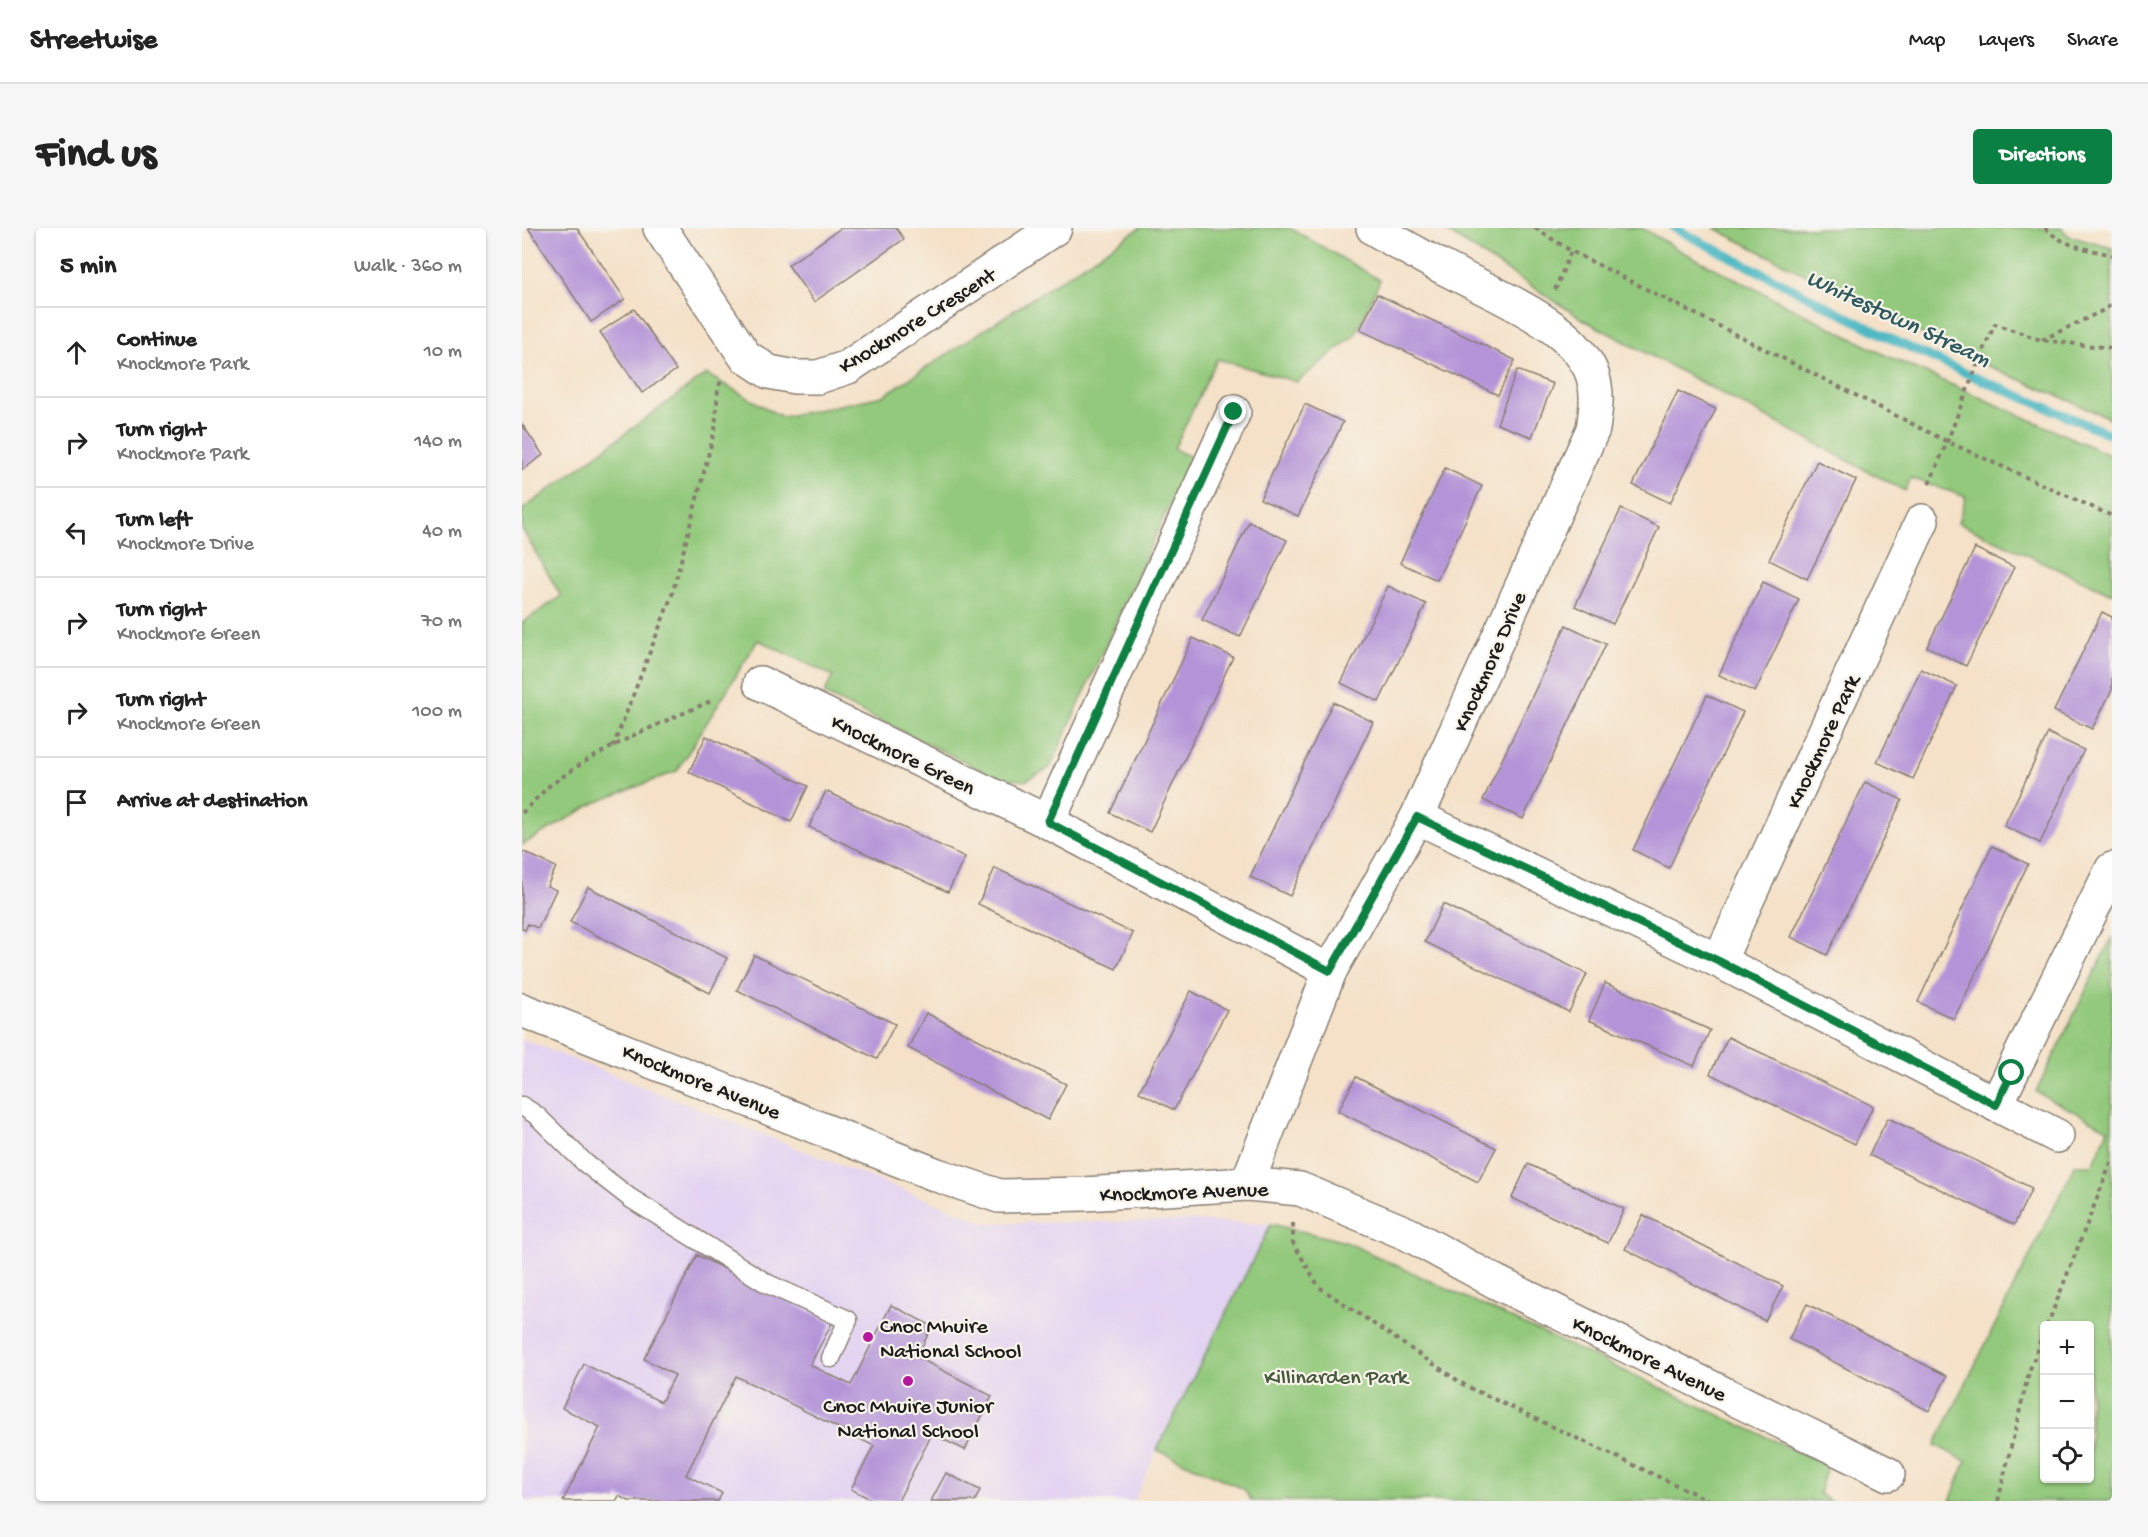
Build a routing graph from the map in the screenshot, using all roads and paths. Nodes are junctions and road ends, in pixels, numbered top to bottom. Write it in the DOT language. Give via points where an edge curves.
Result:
graph roads {
  1 [pos="660,228"];
  2 [pos="1055,228"];
  3 [pos="1373,228"];
  4 [pos="1535,228"];
  5 [pos="2044,228"];
  6 [pos="1572,251"];
  7 [pos="2112,255"];
  8 [pos="1556,290"];
  9 [pos="2112,304"];
  10 [pos="2041,340"];
  11 [pos="2112,348"];
  12 [pos="724,374"];
  13 [pos="1234,412"];
  14 [pos="1948,442"];
  15 [pos="1929,484"];
  16 [pos="2112,516"];
  17 [pos="1922,521"];
  18 [pos="760,683"];
  19 [pos="711,701"];
  20 [pos="613,747"];
  21 [pos="522,813"];
  22 [pos="1417,817"];
  23 [pos="1048,822"];
  24 [pos="2112,869"];
  25 [pos="1719,961"];
  26 [pos="1330,971"];
  27 [pos="522,1010"];
  28 [pos="1996,1105"];
  29 [pos="522,1106"];
  30 [pos="2057,1136"];
  31 [pos="2112,1160"];
  32 [pos="1247,1184"];
  33 [pos="1293,1223"];
  34 [pos="2049,1321"];
  35 [pos="2040,1343"];
  36 [pos="831,1358"];
  37 [pos="1888,1473"];
  38 [pos="1710,1501"];
  39 [pos="1998,1501"];
  1 -- 2 [label="street, Knockmore Crescent" via="745,356 769,372 818,377 848,367"];
  3 -- 22 [label="street, Knockmore Drive" via="1544,320 1579,351 1591,371 1598,396 1593,429"];
  4 -- 6 [label="path"];
  5 -- 7 [label="path" via="2066,243"];
  6 -- 8 [label="path"];
  6 -- 14 [label="path"];
  9 -- 10 [label="path"];
  10 -- 11 [label="path"];
  10 -- 14 [label="path" via="1995,324 1963,396"];
  12 -- 20 [label="path" via="718,389 715,429 672,596"];
  13 -- 23 [label="street"];
  14 -- 15 [label="path"];
  14 -- 16 [label="path"];
  17 -- 25 [label="street, Knockmore Park"];
  18 -- 23 [label="street, Knockmore Green"];
  19 -- 20 [label="path"];
  20 -- 21 [label="path" via="549,786"];
  22 -- 25 [label="street"];
  22 -- 26 [label="street, Knockmore Drive"];
  23 -- 26 [label="street, Knockmore Green"];
  24 -- 28 [label="street"];
  25 -- 28 [label="street"];
  26 -- 32 [label="street, Knockmore Drive"];
  27 -- 32 [label="street, Knockmore Avenue" via="999,1196"];
  28 -- 30 [label="street"];
  29 -- 36 [label="lane" via="630,1198 768,1284 848,1320"];
  31 -- 34 [label="path"];
  32 -- 37 [label="street, Knockmore Avenue" via="1300,1189 1408,1234 1497,1282"];
  33 -- 38 [label="path" via="1293,1243 1320,1287 1466,1386"];
  35 -- 39 [label="path" via="2029,1372"];
}
